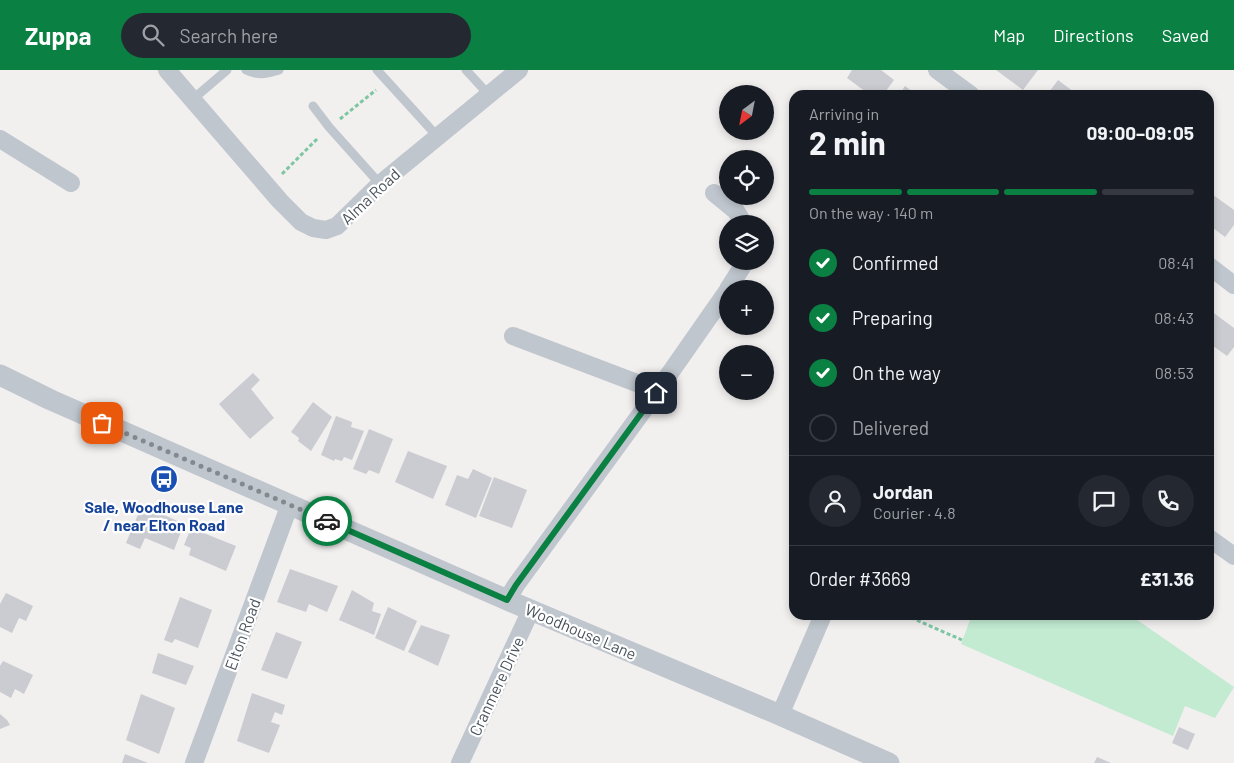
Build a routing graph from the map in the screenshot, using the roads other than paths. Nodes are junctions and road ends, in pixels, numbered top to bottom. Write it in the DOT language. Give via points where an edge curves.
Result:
graph roads {
  1 [pos="168,70"];
  2 [pos="227,70"];
  3 [pos="246,70"];
  4 [pos="279,70"];
  5 [pos="377,70"];
  6 [pos="466,70"];
  7 [pos="519,70"];
  8 [pos="937,70"];
  9 [pos="964,90"];
  10 [pos="488,94"];
  11 [pos="193,99"];
  12 [pos="313,106"];
  13 [pos="437,136"];
  14 [pos="0,139"];
  15 [pos="71,184"];
  16 [pos="380,184"];
  17 [pos="714,193"];
  18 [pos="738,215"];
  19 [pos="1214,270"];
  20 [pos="1234,285"];
  21 [pos="719,302"];
  22 [pos="513,336"];
  23 [pos="0,374"];
  24 [pos="656,393"];
  25 [pos="290,504"];
  26 [pos="1214,542"];
  27 [pos="1234,556"];
  28 [pos="507,600"];
  29 [pos="531,610"];
  30 [pos="821,620"];
  31 [pos="780,714"];
  32 [pos="194,763"];
  33 [pos="460,763"];
  34 [pos="889,763"];
  1 -- 11 [label="street, Alma Road"];
  2 -- 11 [label="lane"];
  3 -- 4 [label="lane" via="253,74 266,74"];
  5 -- 13 [label="lane"];
  6 -- 10 [label="lane"];
  7 -- 10 [label="street, Alma Road"];
  8 -- 9 [label="street"];
  10 -- 13 [label="street, Alma Road"];
  11 -- 16 [label="street, Alma Road" via="280,201 301,222 313,228 326,230 337,226"];
  12 -- 16 [label="lane"];
  13 -- 16 [label="street, Alma Road"];
  14 -- 15 [label="street"];
  17 -- 18 [label="street"];
  19 -- 20 [label="street"];
  21 -- 24 [label="street"];
  22 -- 24 [label="street"];
  23 -- 25 [label="street, Woodhouse Lane" via="51,400"];
  24 -- 28 [label="street"];
  25 -- 28 [label="street, Woodhouse Lane"];
  25 -- 32 [label="street, Elton Road"];
  26 -- 27 [label="street"];
  28 -- 29 [label="street, Woodhouse Lane"];
  29 -- 31 [label="street, Woodhouse Lane"];
  29 -- 33 [label="street, Cranmere Drive"];
  30 -- 31 [label="street"];
  31 -- 34 [label="street, Woodhouse Lane"];
}
